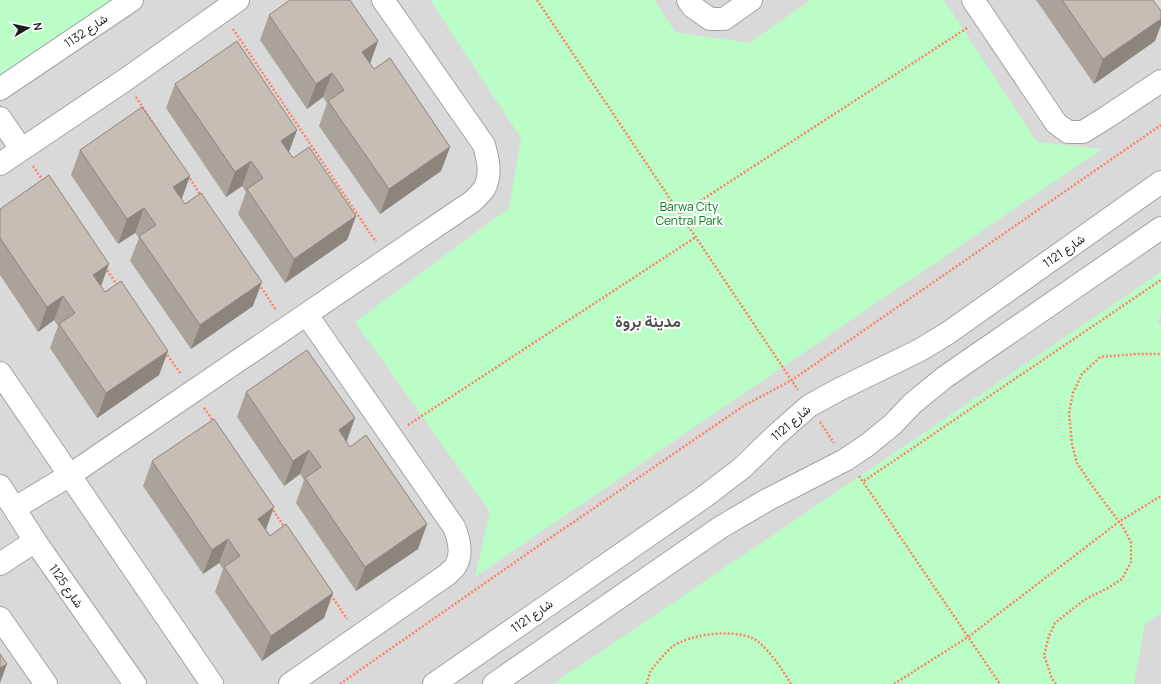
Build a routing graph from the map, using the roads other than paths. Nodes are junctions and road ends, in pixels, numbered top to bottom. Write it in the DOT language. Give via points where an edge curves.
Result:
graph roads {
  1 [pos="132,0"];
  2 [pos="383,0"];
  3 [pos="688,0"];
  4 [pos="752,0"];
  5 [pos="230,6"];
  6 [pos="979,8"];
  7 [pos="1161,81"];
  8 [pos="0,88"];
  9 [pos="0,118"];
  10 [pos="22,149"];
  11 [pos="0,164"];
  12 [pos="1161,182"];
  13 [pos="1161,228"];
  14 [pos="307,315"];
  15 [pos="0,374"];
  16 [pos="70,475"];
  17 [pos="0,486"];
  18 [pos="15,508"];
  19 [pos="35,541"];
  20 [pos="0,564"];
  21 [pos="0,618"];
  22 [pos="46,684"];
  23 [pos="135,684"];
  24 [pos="212,684"];
  25 [pos="290,684"];
  26 [pos="434,684"];
  27 [pos="494,684"];
  1 -- 8 [label="street, شارع 1132"];
  2 -- 14 [label="street" via="484,145 489,160 488,173 484,188 473,201"];
  3 -- 4 [label="street" via="693,7 710,19 724,19"];
  5 -- 10 [label="street"];
  6 -- 7 [label="street" via="1056,123 1068,132 1083,132"];
  9 -- 10 [label="street"];
  10 -- 11 [label="street"];
  12 -- 26 [label="street, شارع 1121" via="948,333 920,350 809,406 742,468 704,498"];
  13 -- 27 [label="street" via="945,377 866,446 721,527"];
  14 -- 16 [label="street"];
  14 -- 25 [label="street" via="454,527 460,541 456,565 448,574"];
  15 -- 16 [label="street"];
  16 -- 18 [label="street"];
  16 -- 24 [label="street"];
  17 -- 18 [label="street, شارع 1125"];
  18 -- 19 [label="street, شارع 1125"];
  19 -- 20 [label="street"];
  19 -- 23 [label="street, شارع 1125"];
  21 -- 22 [label="street"];
}
